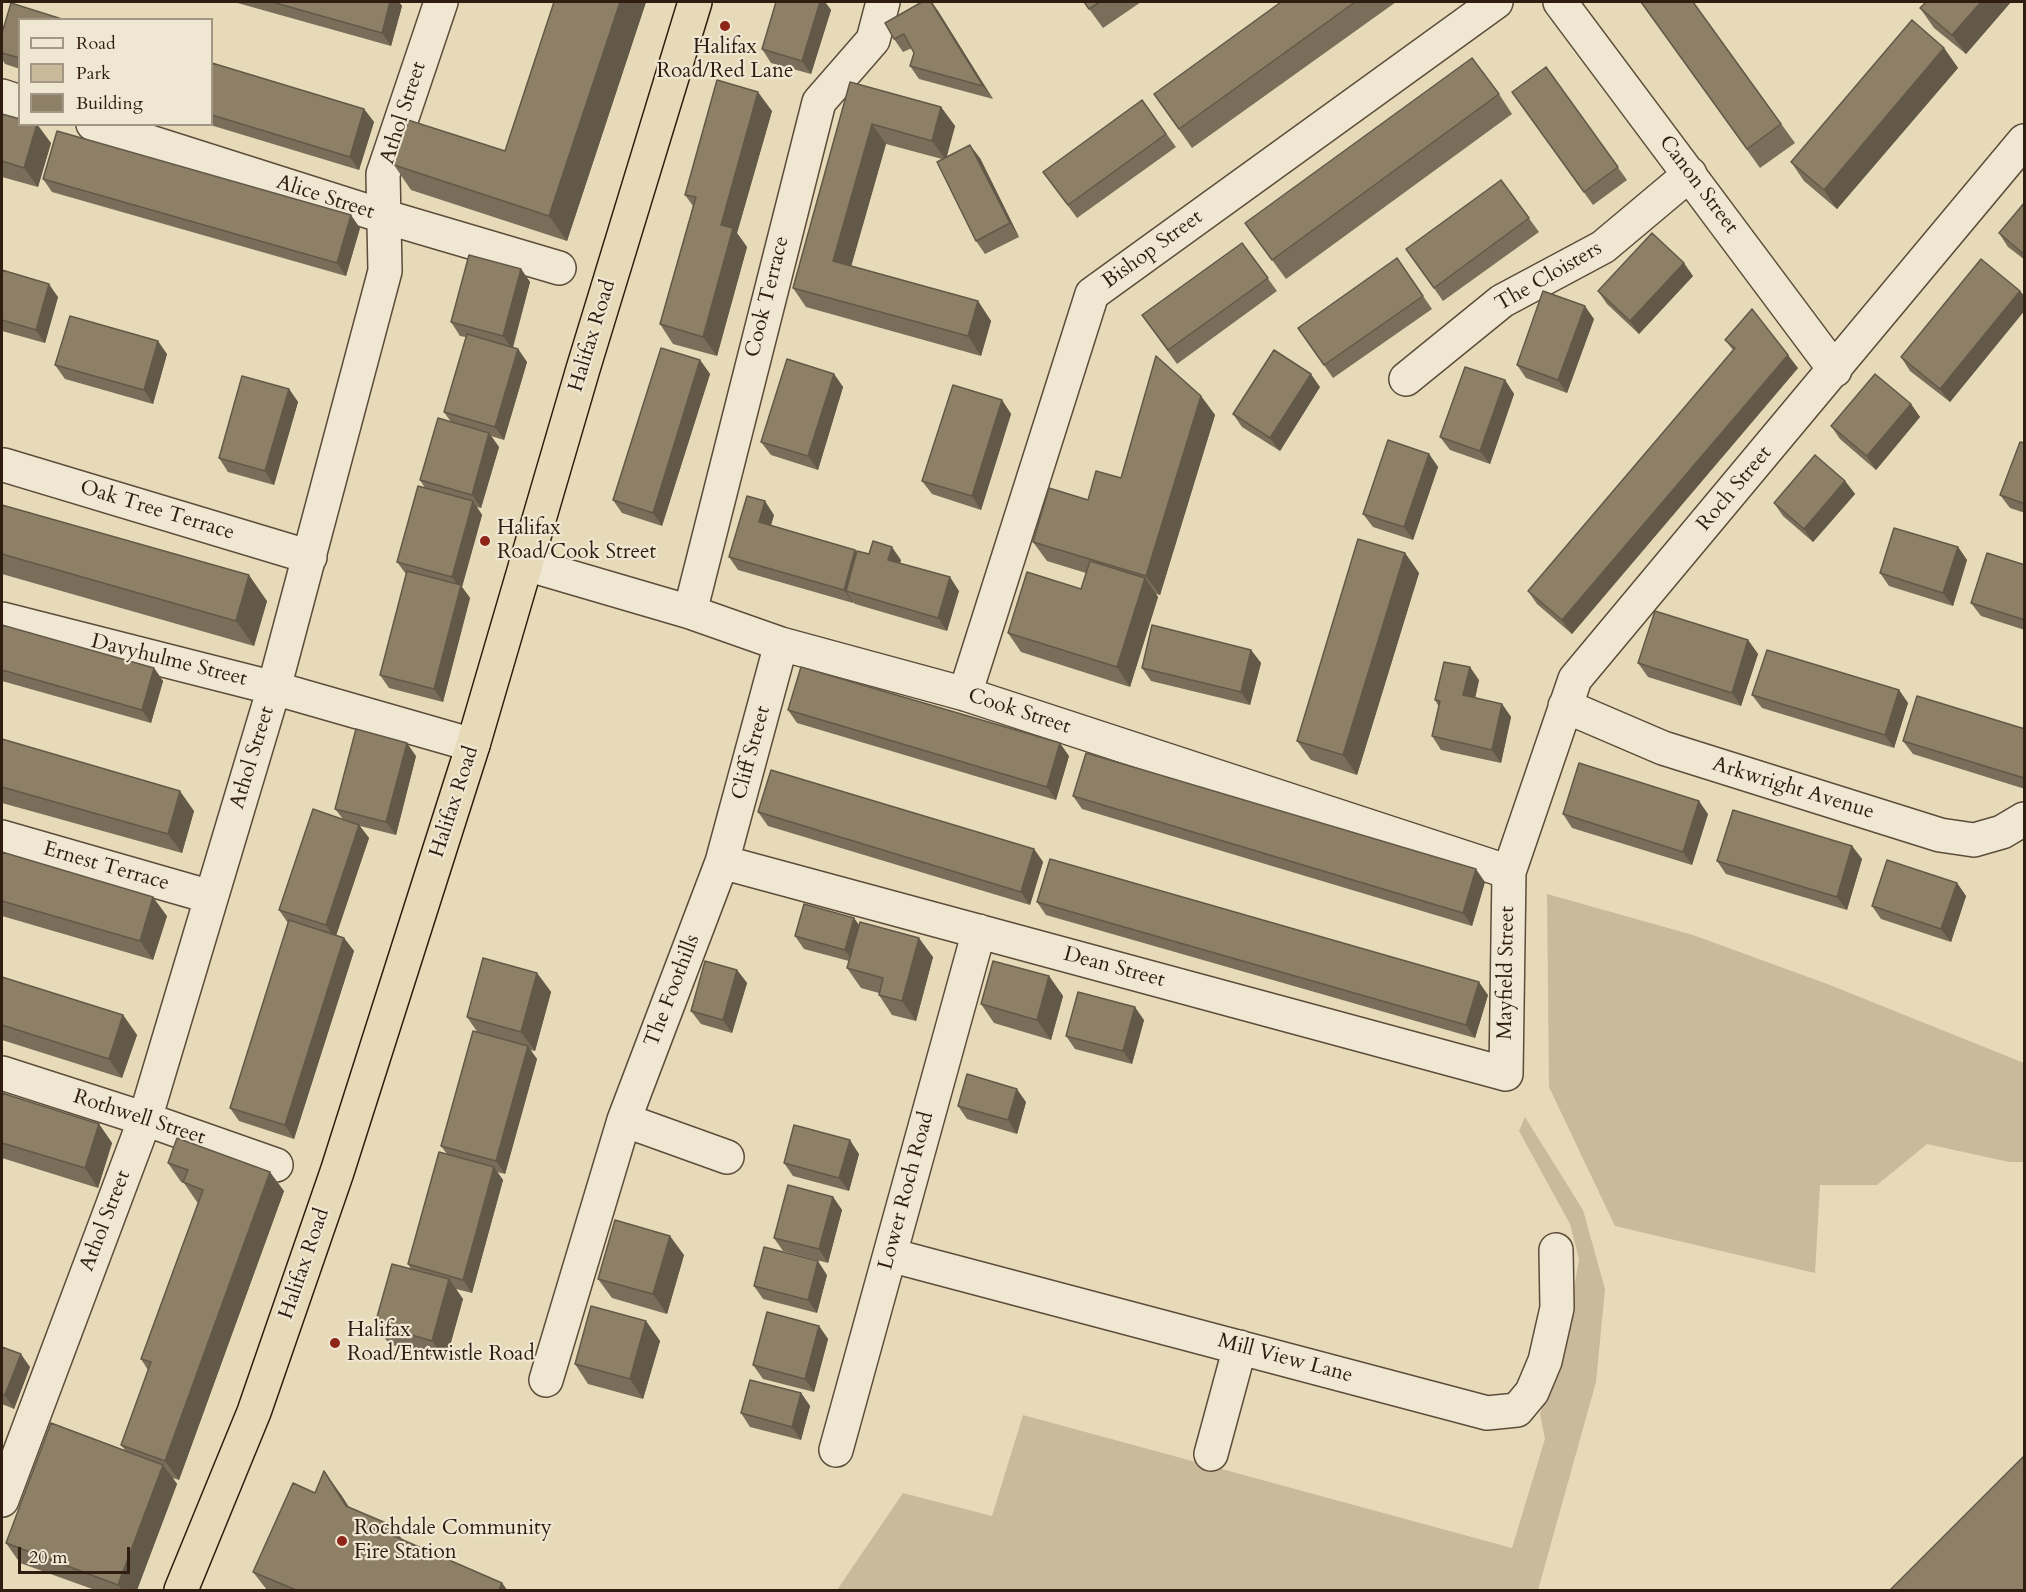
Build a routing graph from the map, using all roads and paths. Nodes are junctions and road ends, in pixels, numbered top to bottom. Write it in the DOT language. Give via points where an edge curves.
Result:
graph roads {
  1 [pos="441,2"];
  2 [pos="695,2"];
  3 [pos="884,2"];
  4 [pos="1496,2"];
  5 [pos="1560,2"];
  6 [pos="2,96"];
  7 [pos="18,101"];
  8 [pos="99,126"];
  9 [pos="2025,141"];
  10 [pos="1690,174"];
  11 [pos="386,217"];
  12 [pos="559,268"];
  13 [pos="1835,370"];
  14 [pos="1406,379"];
  15 [pos="4,465"];
  16 [pos="310,557"];
  17 [pos="526,564"];
  18 [pos="690,612"];
  19 [pos="2,619"];
  20 [pos="782,644"];
  21 [pos="274,688"];
  22 [pos="964,694"];
  23 [pos="1565,706"];
  24 [pos="473,745"];
  25 [pos="2025,819"];
  26 [pos="2,837"];
  27 [pos="723,862"];
  28 [pos="1509,872"];
  29 [pos="211,897"];
  30 [pos="979,931"];
  31 [pos="2,1073"];
  32 [pos="1506,1074"];
  33 [pos="145,1119"];
  34 [pos="624,1120"];
  35 [pos="727,1157"];
  36 [pos="276,1166"];
  37 [pos="1556,1250"];
  38 [pos="890,1255"];
  39 [pos="1240,1347"];
  40 [pos="546,1380"];
  41 [pos="836,1450"];
  42 [pos="1211,1454"];
  43 [pos="2,1500"];
  44 [pos="181,1590"];
  1 -- 11 [label="street, Athol Street" via="383,174"];
  2 -- 17 [label="highway, Halifax Road"];
  3 -- 18 [label="street, Cook Terrace" via="873,40 819,102"];
  4 -- 22 [label="street, Bishop Street" via="1092,294"];
  5 -- 10 [label="street, Canon Street"];
  6 -- 7 [label="street"];
  8 -- 11 [label="street, Alice Street"];
  9 -- 13 [label="street, Roch Street"];
  10 -- 13 [label="street, Canon Street"];
  10 -- 14 [label="street, The Cloisters" via="1604,246 1502,301"];
  11 -- 12 [label="street, Alice Street"];
  11 -- 16 [label="street, Athol Street" via="385,272"];
  13 -- 23 [label="street, Roch Street" via="1575,679"];
  15 -- 16 [label="street, Oak Tree Terrace"];
  16 -- 21 [label="street, Athol Street"];
  17 -- 18 [label="street, Cook Street"];
  17 -- 24 [label="highway, Halifax Road"];
  18 -- 20 [label="street, Cook Street"];
  19 -- 21 [label="street, Davyhulme Street"];
  20 -- 22 [label="street, Cook Street"];
  20 -- 27 [label="street, Cliff Street"];
  21 -- 24 [label="street, Davyhulme Street"];
  21 -- 29 [label="street, Athol Street"];
  22 -- 28 [label="street, Cook Street"];
  23 -- 25 [label="street, Arkwright Avenue" via="1663,748 1940,835 1974,840 2002,832"];
  23 -- 28 [label="street, Roch Street"];
  24 -- 44 [label="highway, Halifax Road" via="337,1172 254,1412"];
  26 -- 29 [label="street, Ernest Terrace"];
  27 -- 30 [label="street, Dean Street"];
  27 -- 34 [label="street, The Foothills"];
  28 -- 32 [label="street, Mayfield Street"];
  29 -- 33 [label="street, Athol Street"];
  30 -- 32 [label="street, Dean Street"];
  30 -- 38 [label="street, Lower Roch Road"];
  31 -- 33 [label="street, Rothwell Street"];
  33 -- 36 [label="street, Rothwell Street"];
  33 -- 43 [label="street, Athol Street"];
  34 -- 35 [label="street"];
  34 -- 40 [label="street, The Foothills"];
  37 -- 39 [label="street, Mill View Lane" via="1557,1308 1545,1361 1532,1392 1517,1410 1487,1413"];
  38 -- 39 [label="street, Mill View Lane"];
  38 -- 41 [label="street, Lower Roch Road"];
  39 -- 42 [label="street"];
}
